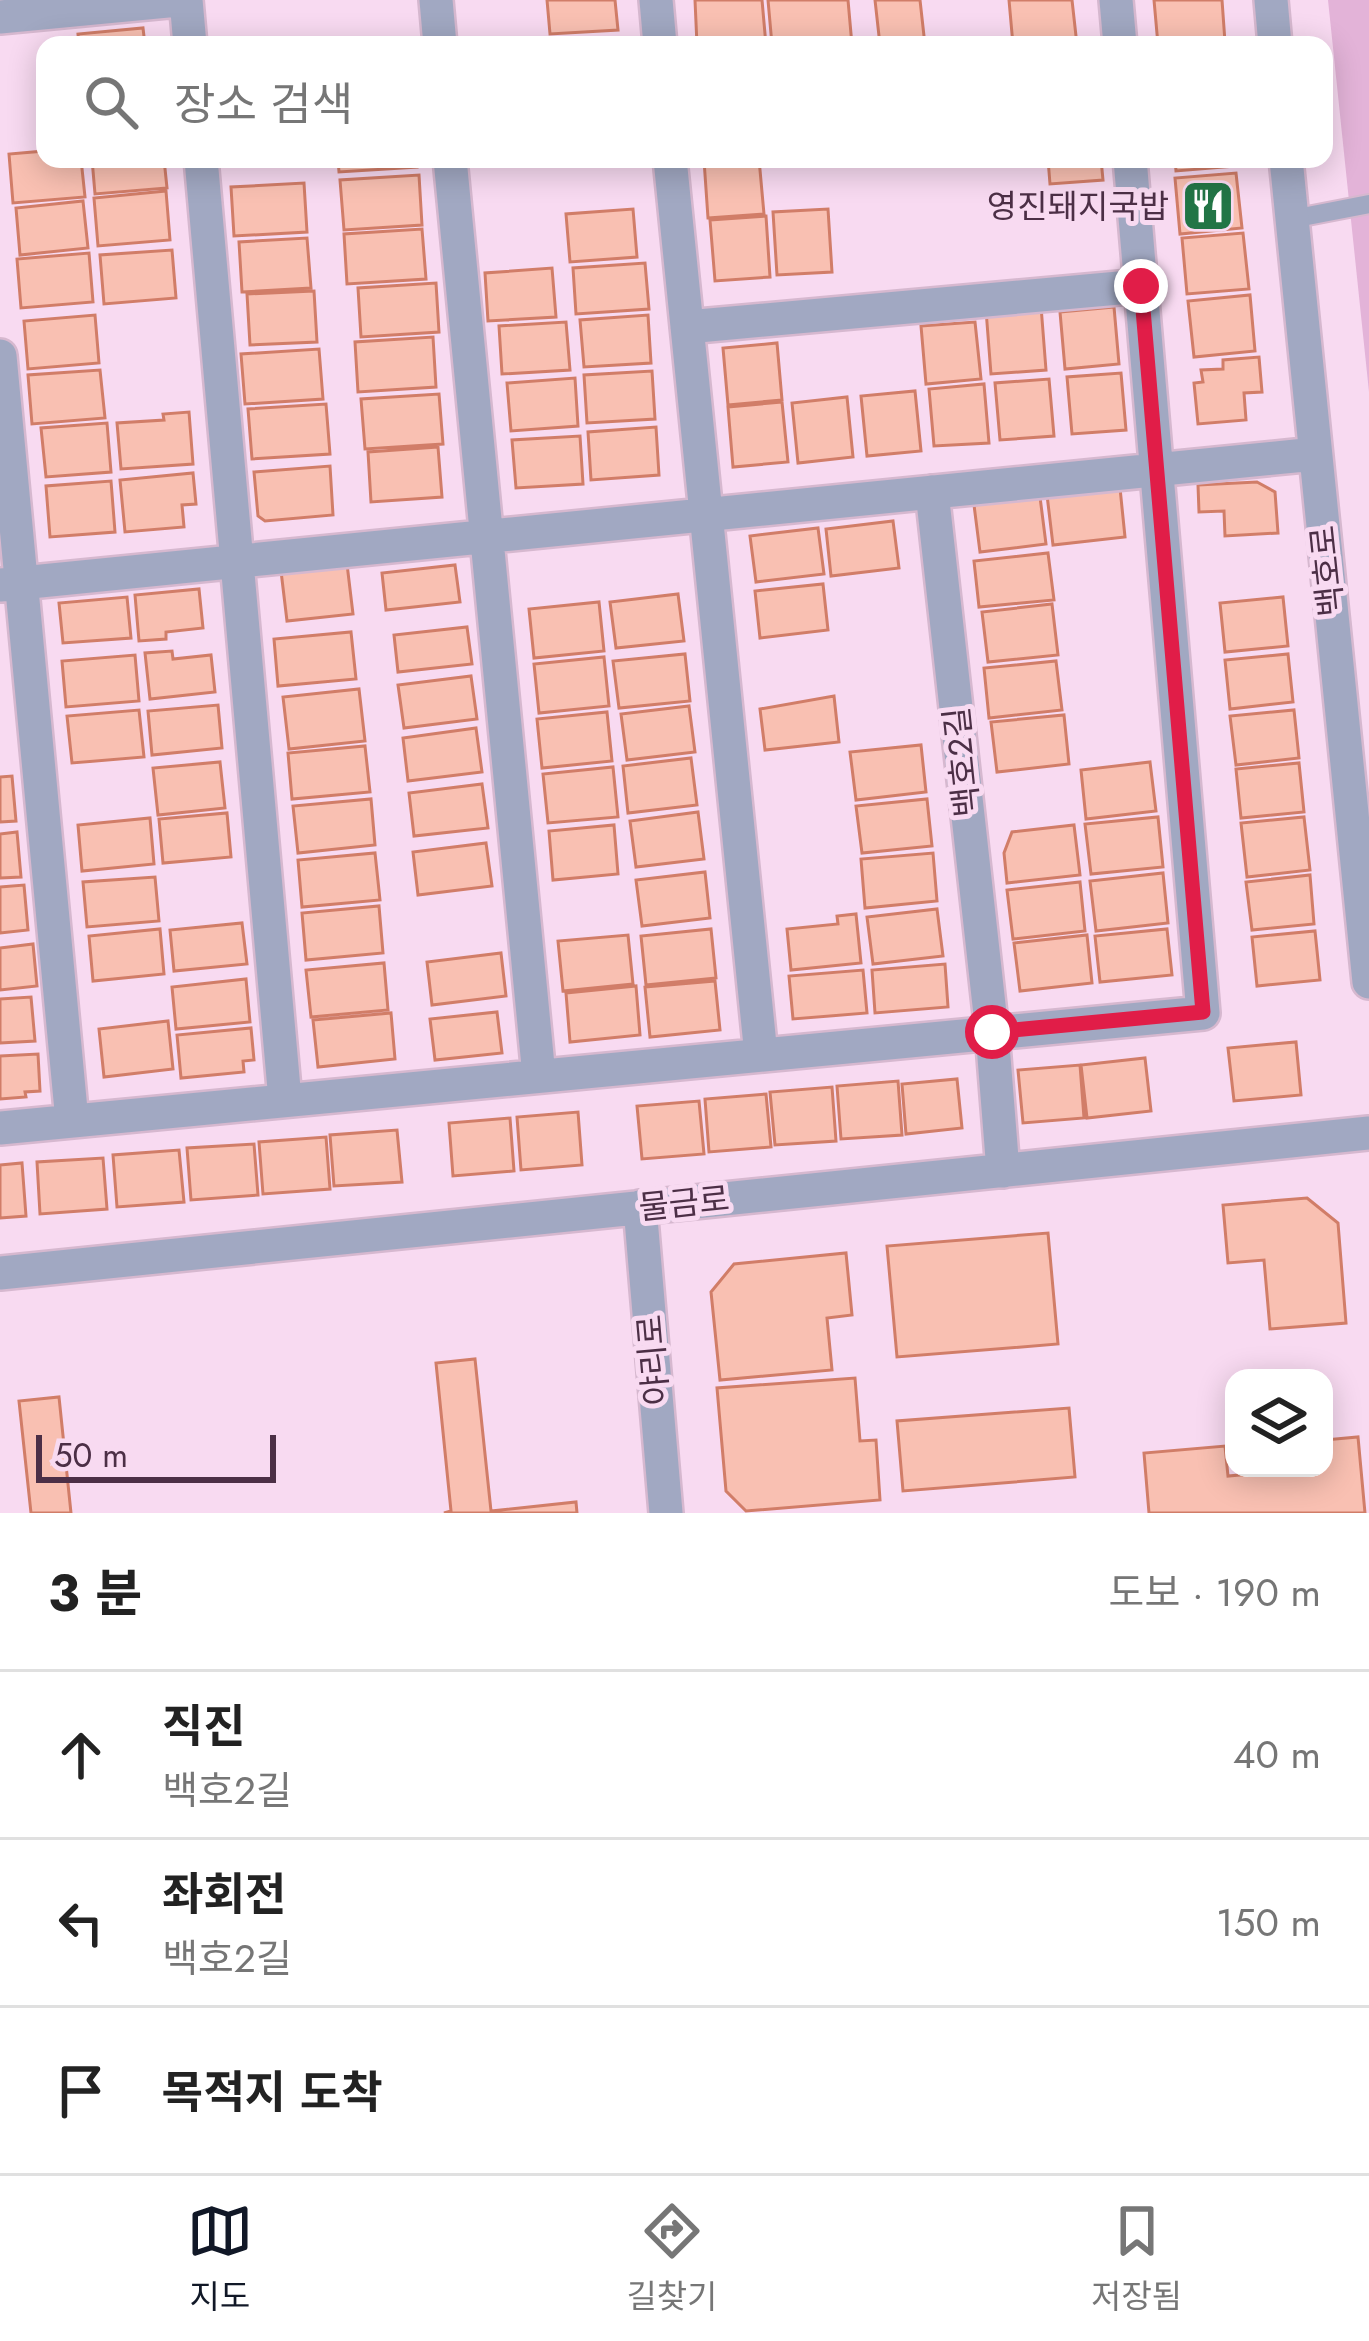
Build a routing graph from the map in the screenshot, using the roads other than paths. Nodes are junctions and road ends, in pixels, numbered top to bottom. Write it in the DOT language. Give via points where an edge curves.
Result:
graph roads {
  1 [pos="182,0"];
  2 [pos="436,0"];
  3 [pos="656,0"];
  4 [pos="1116,0"];
  5 [pos="1270,0"];
  6 [pos="0,17"];
  7 [pos="188,36"];
  8 [pos="439,36"];
  9 [pos="659,36"];
  10 [pos="1119,36"];
  11 [pos="1274,36"];
  12 [pos="202,168"];
  13 [pos="451,168"];
  14 [pos="671,168"];
  15 [pos="1131,168"];
  16 [pos="1287,168"];
  17 [pos="1369,204"];
  18 [pos="1292,219"];
  19 [pos="1141,286"];
  20 [pos="687,327"];
  21 [pos="0,356"];
  22 [pos="1315,454"];
  23 [pos="1157,469"];
  24 [pos="932,492"];
  25 [pos="706,514"];
  26 [pos="485,536"];
  27 [pos="238,561"];
  28 [pos="9,584"];
  29 [pos="1369,982"];
  30 [pos="992,1032"];
  31 [pos="760,1055"];
  32 [pos="539,1076"];
  33 [pos="285,1100"];
  34 [pos="72,1121"];
  35 [pos="0,1128"];
  36 [pos="1369,1133"];
  37 [pos="1003,1171"];
  38 [pos="640,1208"];
  39 [pos="0,1273"];
  40 [pos="666,1513"];
  1 -- 6 [label="street"];
  1 -- 7 [label="street"];
  2 -- 8 [label="street"];
  3 -- 9 [label="street"];
  4 -- 10 [label="street"];
  5 -- 11 [label="street"];
  12 -- 27 [label="street"];
  13 -- 26 [label="street"];
  14 -- 20 [label="street"];
  15 -- 19 [label="street"];
  16 -- 18 [label="street, 백호로"];
  17 -- 18 [label="lane"];
  18 -- 22 [label="street, 백호로"];
  19 -- 20 [label="street"];
  19 -- 23 [label="street"];
  20 -- 25 [label="street"];
  21 -- 28 [label="street"];
  22 -- 23 [label="street"];
  22 -- 29 [label="street, 백호로"];
  23 -- 24 [label="street"];
  23 -- 30 [label="street" via="1203,1012"];
  24 -- 25 [label="street"];
  24 -- 30 [label="street, 백호2길"];
  25 -- 26 [label="street"];
  25 -- 31 [label="street"];
  26 -- 27 [label="street"];
  26 -- 32 [label="street"];
  27 -- 28 [label="street"];
  27 -- 33 [label="street"];
  28 -- 34 [label="street"];
  30 -- 31 [label="street"];
  30 -- 37 [label="street, 백호2길"];
  31 -- 32 [label="street"];
  32 -- 33 [label="street"];
  33 -- 34 [label="street"];
  34 -- 35 [label="street"];
  36 -- 37 [label="street, 물금로"];
  37 -- 38 [label="street, 물금로"];
  38 -- 39 [label="street, 물금로"];
  38 -- 40 [label="street, 야리로"];
}
